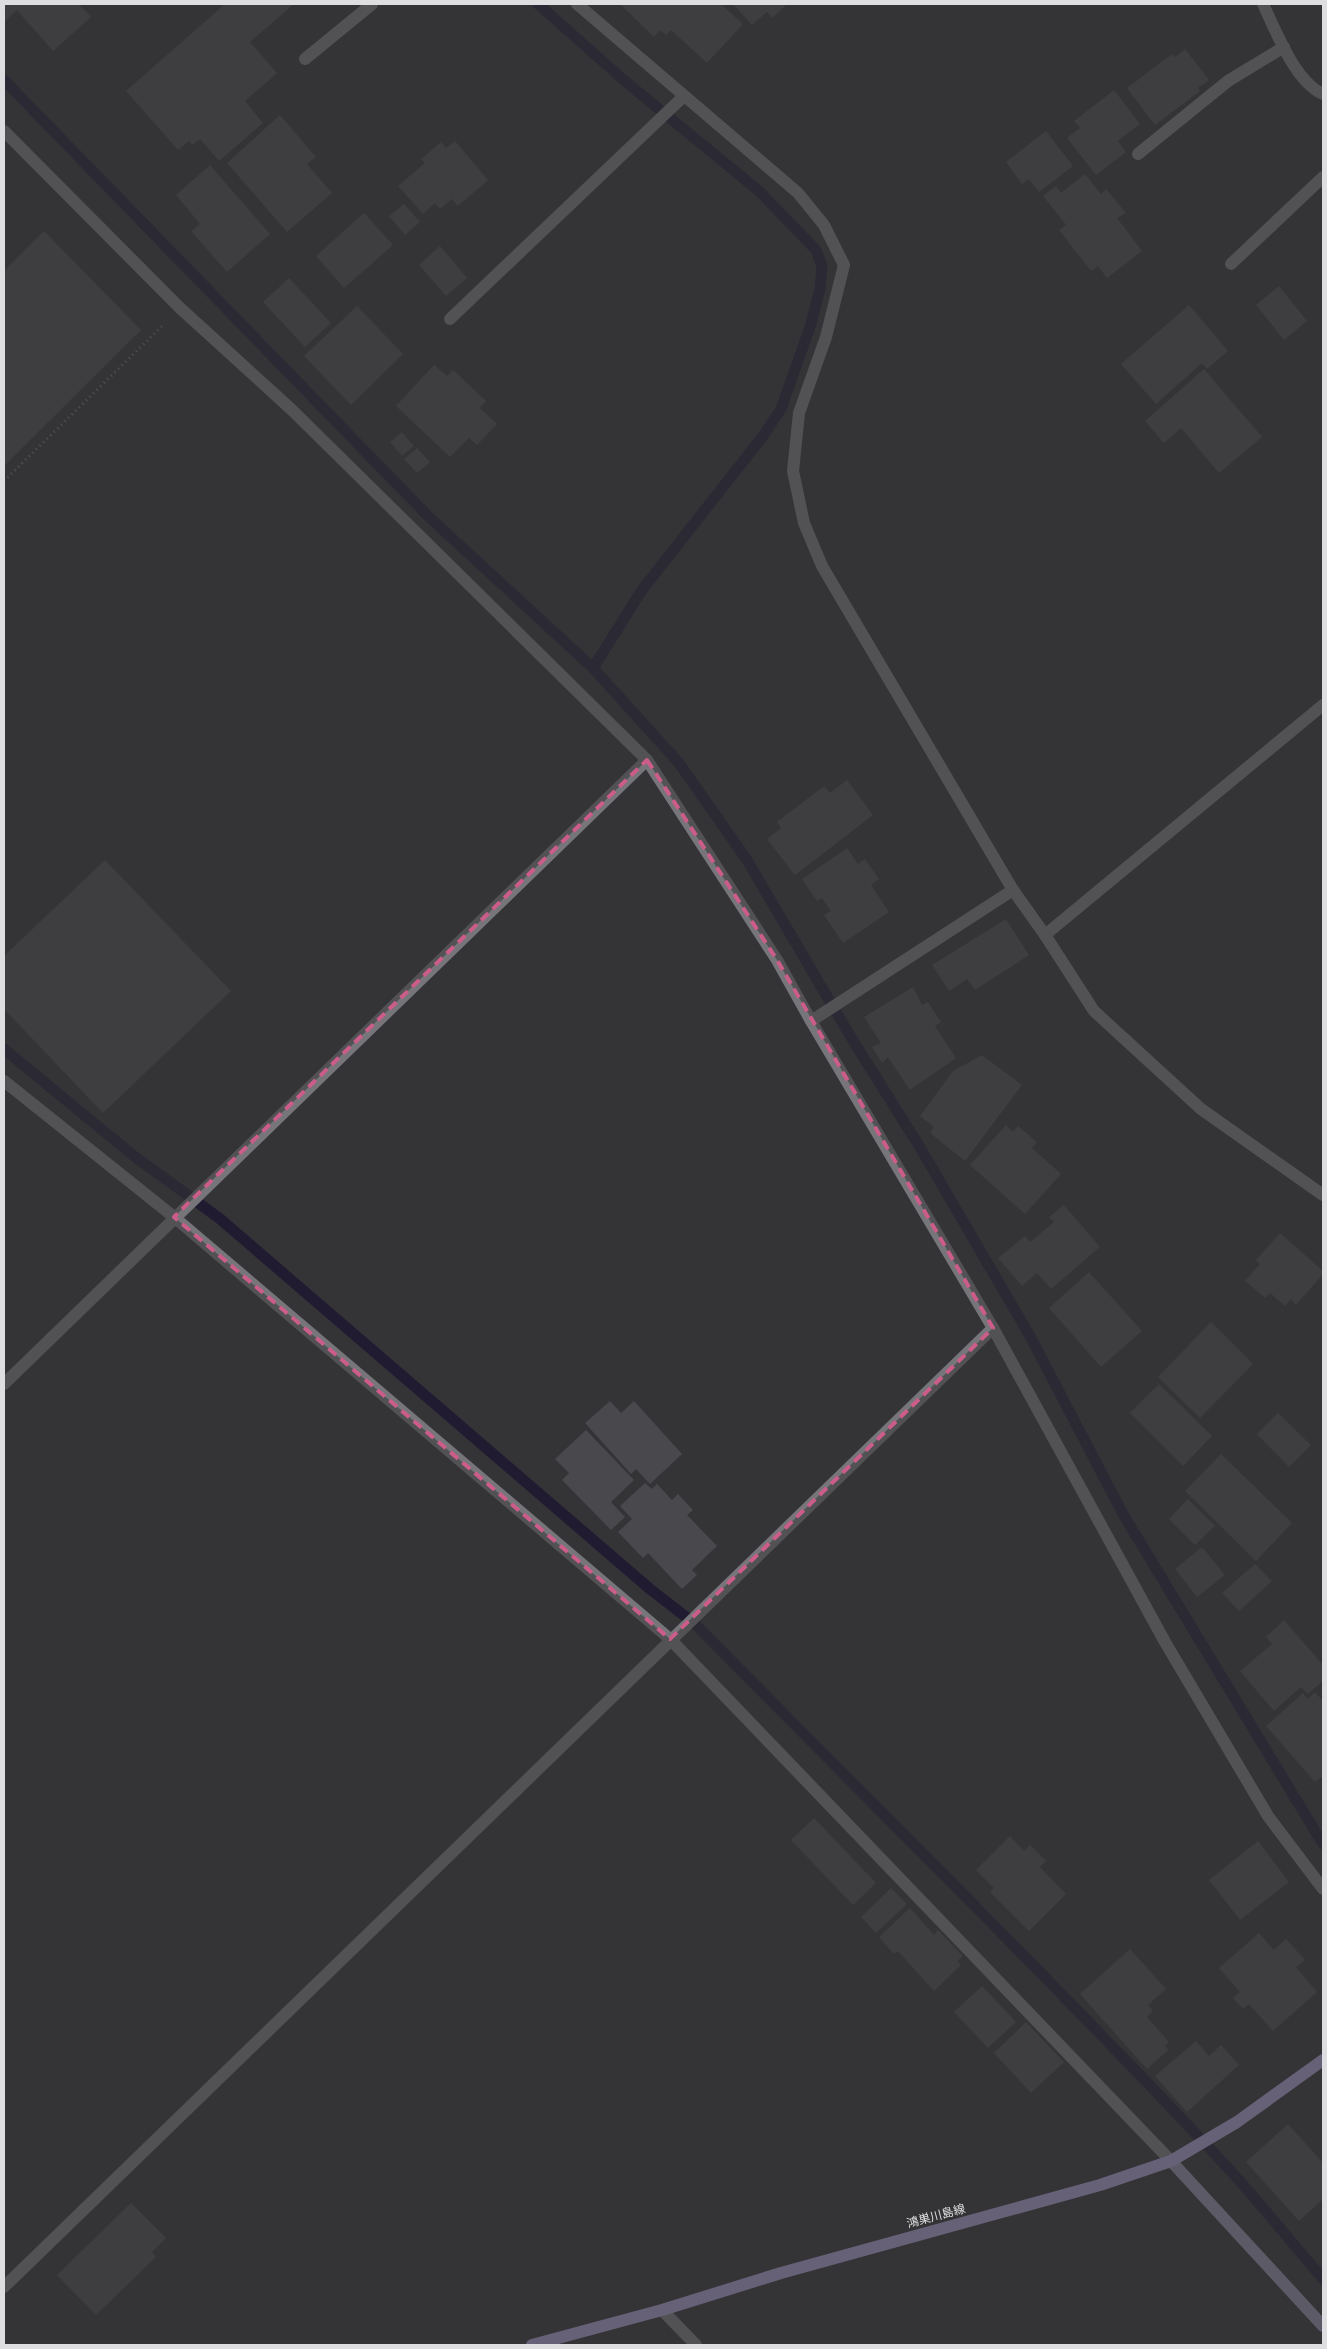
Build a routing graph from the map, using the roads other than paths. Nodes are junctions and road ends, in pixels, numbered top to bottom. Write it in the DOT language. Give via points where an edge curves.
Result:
graph roads {
  1 [pos="372,4"];
  2 [pos="577,4"];
  3 [pos="1263,4"];
  4 [pos="1284,47"];
  5 [pos="305,59"];
  6 [pos="1323,94"];
  7 [pos="684,96"];
  8 [pos="4,131"];
  9 [pos="1138,154"];
  10 [pos="1323,177"];
  11 [pos="1231,264"];
  12 [pos="450,319"];
  13 [pos="1323,705"];
  14 [pos="647,760"];
  15 [pos="1013,890"];
  16 [pos="1046,935"];
  17 [pos="811,1021"];
  18 [pos="4,1081"];
  19 [pos="1323,1195"];
  20 [pos="174,1217"];
  21 [pos="993,1328"];
  22 [pos="4,1384"];
  23 [pos="670,1639"];
  24 [pos="1323,1889"];
  25 [pos="1323,2060"];
  26 [pos="1171,2161"];
  27 [pos="4,2287"];
  28 [pos="662,2310"];
  29 [pos="1323,2326"];
  30 [pos="532,2345"];
  31 [pos="696,2345"];
  1 -- 5 [label="street"];
  2 -- 7 [label="street"];
  3 -- 4 [label="street"];
  4 -- 6 [label="street" via="1298,70 1316,91"];
  4 -- 9 [label="street" via="1228,81"];
  7 -- 12 [label="street"];
  7 -- 15 [label="street" via="798,193 824,226 844,265 826,337 799,413 793,471 804,523 822,566"];
  8 -- 14 [label="street" via="180,308 292,410"];
  10 -- 11 [label="street"];
  13 -- 16 [label="street"];
  14 -- 17 [label="street" via="777,960"];
  14 -- 20 [label="street"];
  15 -- 16 [label="street"];
  15 -- 17 [label="street"];
  16 -- 19 [label="street" via="1094,1011 1201,1109"];
  17 -- 21 [label="street"];
  18 -- 20 [label="street"];
  20 -- 22 [label="street"];
  20 -- 23 [label="street"];
  21 -- 23 [label="street"];
  21 -- 24 [label="street" via="1165,1642 1268,1816"];
  23 -- 26 [label="street"];
  23 -- 27 [label="street"];
  25 -- 26 [label="main road, 鴻巣川島線" via="1237,2122"];
  26 -- 28 [label="main road, 鴻巣川島線" via="1100,2185 781,2273"];
  26 -- 29 [label="street"];
  28 -- 30 [label="main road, 鴻巣川島線"];
  28 -- 31 [label="street"];
}
